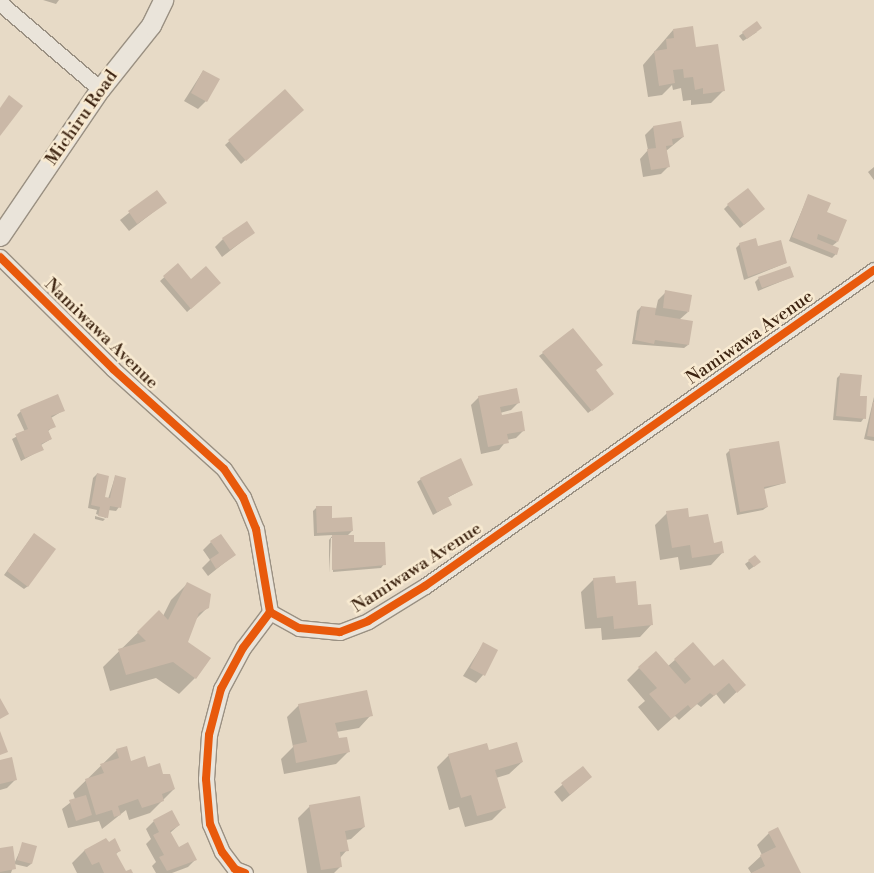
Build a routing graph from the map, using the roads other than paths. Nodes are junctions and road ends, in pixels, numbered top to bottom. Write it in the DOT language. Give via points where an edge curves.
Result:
graph roads {
  1 [pos="163,0"];
  2 [pos="0,3"];
  3 [pos="100,89"];
  4 [pos="0,236"];
  5 [pos="0,257"];
  6 [pos="874,270"];
  7 [pos="270,612"];
  8 [pos="236,872"];
  1 -- 3 [label="street, Michiru Road" via="150,25"];
  2 -- 3 [label="street"];
  3 -- 4 [label="street, Michiru Road"];
  5 -- 7 [label="street, Namiwawa Avenue" via="113,369 224,470 243,497 256,529"];
  6 -- 7 [label="street, Namiwawa Avenue" via="425,586 368,621 340,632 316,630 299,628"];
  7 -- 8 [label="street" via="243,648 221,688 209,735 206,779 210,824 222,852"];
}
